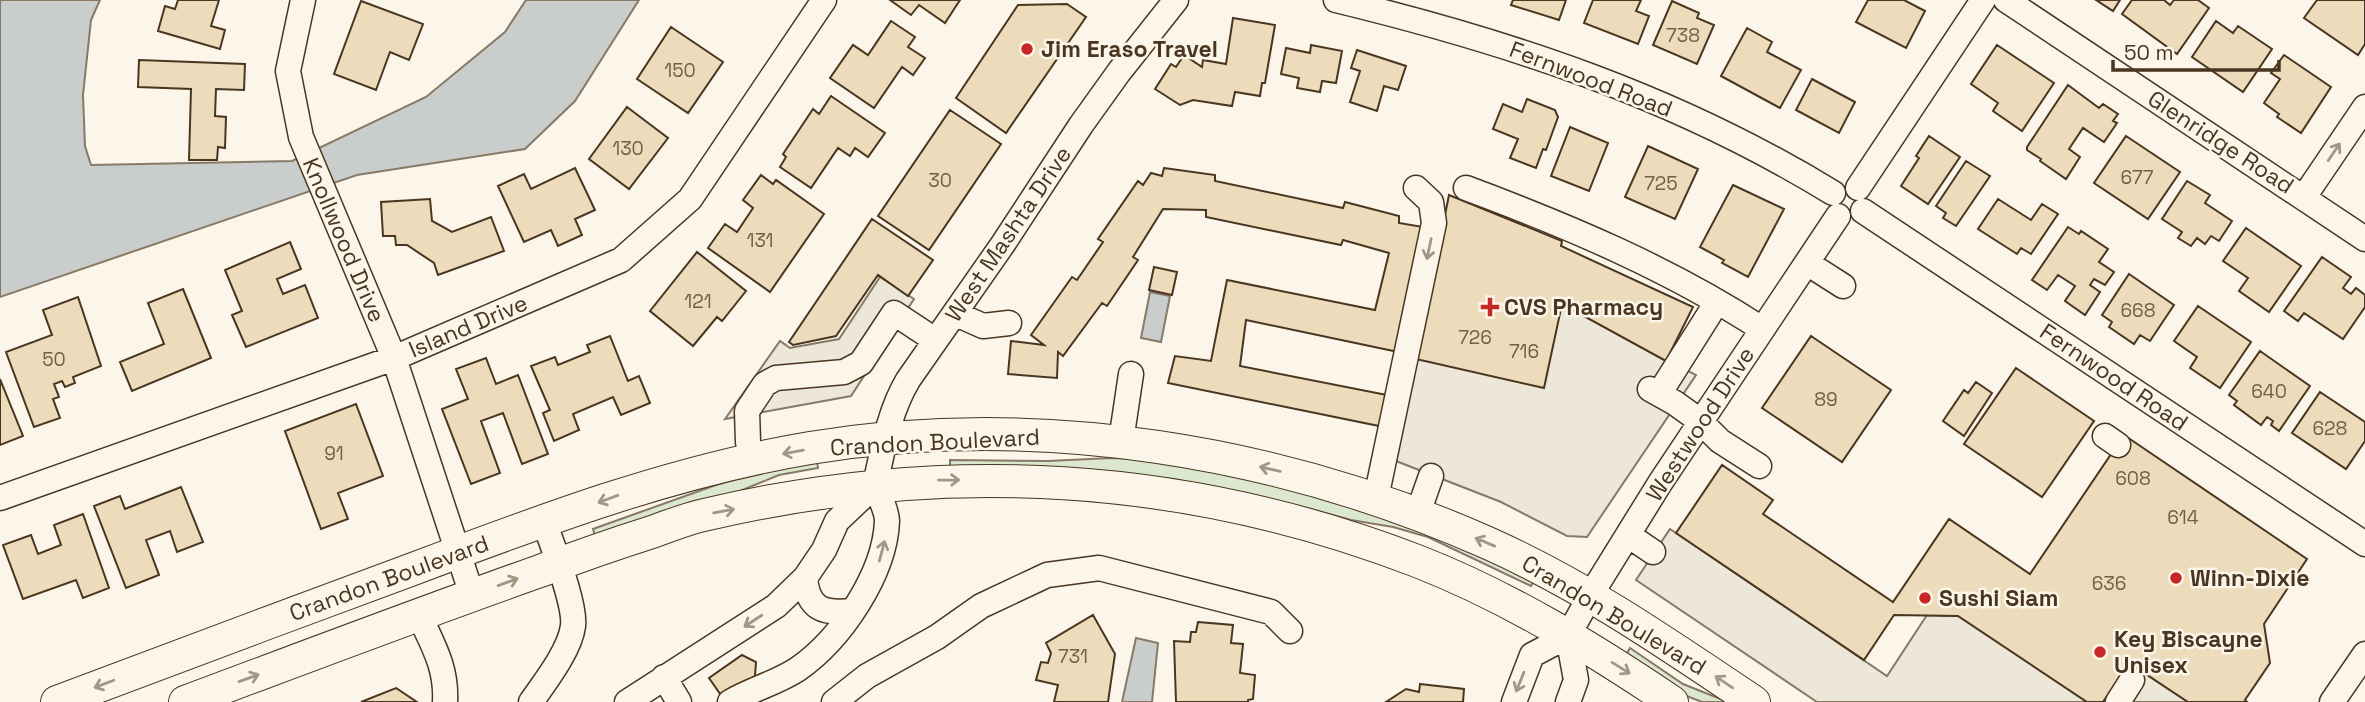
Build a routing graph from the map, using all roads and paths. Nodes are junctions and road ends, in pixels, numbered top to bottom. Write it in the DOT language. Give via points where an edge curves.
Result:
graph roads {
  1 [pos="303,0"];
  2 [pos="824,0"];
  3 [pos="1176,0"];
  4 [pos="1336,0"];
  5 [pos="1983,0"];
  6 [pos="2006,0"];
  7 [pos="2365,107"];
  8 [pos="1416,187"];
  9 [pos="1466,188"];
  10 [pos="2304,197"];
  11 [pos="1860,199"];
  12 [pos="1835,205"];
  13 [pos="2365,239"];
  14 [pos="1807,263"];
  15 [pos="1843,286"];
  16 [pos="1717,302"];
  17 [pos="956,314"];
  18 [pos="1009,323"];
  19 [pos="1762,329"];
  20 [pos="935,340"];
  21 [pos="394,358"];
  22 [pos="1131,374"];
  23 [pos="1700,422"];
  24 [pos="885,439"];
  25 [pos="1121,441"];
  26 [pos="752,459"];
  27 [pos="1759,466"];
  28 [pos="1431,476"];
  29 [pos="875,485"];
  30 [pos="0,498"];
  31 [pos="1377,498"];
  32 [pos="1418,513"];
  33 [pos="544,521"];
  34 [pos="1628,536"];
  35 [pos="2365,544"];
  36 [pos="457,552"];
  37 [pos="1653,552"];
  38 [pos="558,564"];
  39 [pos="805,578"];
  40 [pos="472,595"];
  41 [pos="1590,596"];
  42 [pos="852,611"];
  43 [pos="419,615"];
  44 [pos="1290,631"];
  45 [pos="1568,636"];
  46 [pos="2365,654"];
  47 [pos="664,677"];
  48 [pos="2132,680"];
  49 [pos="57,702"];
  50 [pos="185,702"];
  51 [pos="444,702"];
  52 [pos="531,702"];
  53 [pos="627,702"];
  54 [pos="679,702"];
  55 [pos="730,702"];
  56 [pos="834,702"];
  57 [pos="1514,702"];
  58 [pos="1568,702"];
  59 [pos="1672,702"];
  60 [pos="1754,702"];
  61 [pos="2118,702"];
  62 [pos="2332,702"];
  1 -- 21 [label="street, Knollwood Drive" via="288,71 301,137"];
  2 -- 21 [label="street, Island Drive" via="690,199 621,260"];
  3 -- 17 [label="street, West Mashta Drive" via="1081,125"];
  4 -- 12 [label="street, Fernwood Road" via="1468,34 1632,90 1754,148"];
  5 -- 11 [label="street"];
  6 -- 10 [label="street, Glenridge Road"];
  10 -- 7 [label="street, one-way"];
  8 -- 31 [label="street, one-way" via="1432,202 1434,223"];
  9 -- 16 [label="street" via="1556,222"];
  10 -- 13 [label="street, Glenridge Road"];
  11 -- 12 [label="street" via="1856,218 1849,220"];
  11 -- 35 [label="street, Fernwood Road"];
  12 -- 14 [label="street, Westwood Drive"];
  14 -- 15 [label="street"];
  14 -- 19 [label="street, Westwood Drive"];
  16 -- 19 [label="street"];
  16 -- 23 [label="street" via="1655,391"];
  17 -- 18 [label="street" via="983,326"];
  17 -- 20 [label="street, West Mashta Drive"];
  19 -- 23 [label="street, Westwood Drive"];
  20 -- 24 [label="street, West Mashta Drive" via="899,394"];
  20 -- 26 [label="street" via="894,313 861,363 844,372 776,378 765,384 747,411"];
  21 -- 30 [label="street, Island Drive"];
  21 -- 36 [label="street, Knollwood Drive"];
  22 -- 25 [label="street"];
  23 -- 27 [label="street"];
  23 -- 34 [label="street, Westwood Drive"];
  24 -- 25 [label="main road, Crandon Boulevard" via="976,435"];
  24 -- 26 [label="main road, Crandon Boulevard, one-way"];
  24 -- 29 [label="street, West Mashta Drive"];
  31 -- 25 [label="main road, Crandon Boulevard, one-way" via="1300,475"];
  26 -- 33 [label="main road, Crandon Boulevard, one-way" via="633,490"];
  28 -- 32 [label="street"];
  38 -- 29 [label="main road, Crandon Boulevard, one-way" via="704,515"];
  29 -- 39 [label="street" via="837,521"];
  42 -- 29 [label="street, one-way" via="877,566 884,540 887,518"];
  29 -- 45 [label="main road, Crandon Boulevard, one-way" via="944,480 1092,485 1189,496 1268,513 1419,562"];
  31 -- 32 [label="main road, Crandon Boulevard"];
  41 -- 32 [label="main road, Crandon Boulevard, one-way"];
  33 -- 36 [label="main road, Crandon Boulevard"];
  33 -- 38 [label="street"];
  34 -- 37 [label="street"];
  34 -- 41 [label="street, Westwood Drive"];
  36 -- 40 [label="street, Knollwood Drive"];
  36 -- 49 [label="main road, Crandon Boulevard, one-way"];
  40 -- 38 [label="main road, Crandon Boulevard, one-way"];
  38 -- 52 [label="street" via="573,626 560,658"];
  39 -- 42 [label="street" via="815,605 826,611"];
  39 -- 47 [label="street, one-way" via="776,606"];
  40 -- 43 [label="main road, Crandon Boulevard"];
  41 -- 45 [label="street, Westwood Drive"];
  60 -- 41 [label="main road, Crandon Boulevard, one-way"];
  42 -- 55 [label="street" via="815,656 797,670"];
  50 -- 43 [label="main road, Crandon Boulevard, one-way"];
  43 -- 51 [label="street" via="446,682"];
  44 -- 56 [label="street" via="1271,612 1099,568 1047,575 981,606 867,676"];
  45 -- 57 [label="street, one-way" via="1532,655"];
  45 -- 58 [label="street" via="1576,680"];
  45 -- 59 [label="main road, Crandon Boulevard, one-way"];
  46 -- 62 [label="street"];
  47 -- 53 [label="street"];
  47 -- 54 [label="street"];
  48 -- 61 [label="street"];
}
